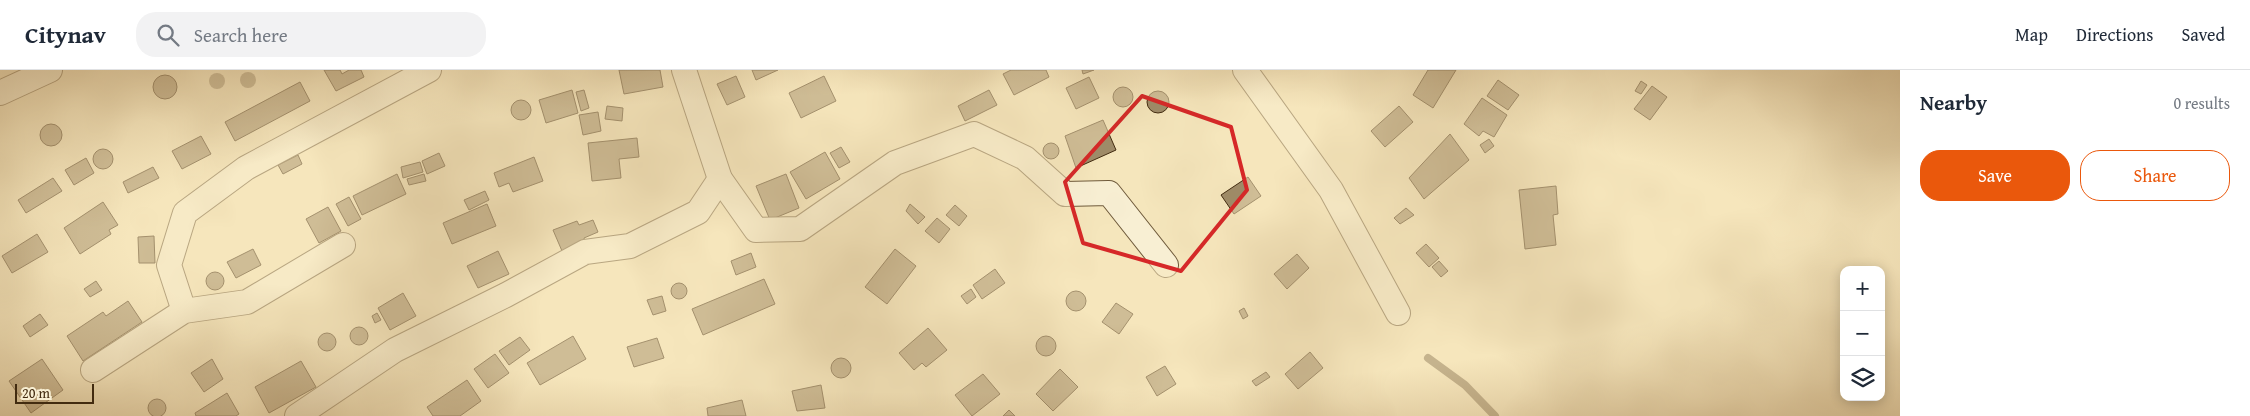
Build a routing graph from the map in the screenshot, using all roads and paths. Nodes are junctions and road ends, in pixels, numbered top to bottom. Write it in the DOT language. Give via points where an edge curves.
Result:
graph roads {
  1 [pos="50,70"];
  2 [pos="429,70"];
  3 [pos="684,70"];
  4 [pos="1245,70"];
  5 [pos="0,93"];
  6 [pos="720,179"];
  7 [pos="343,245"];
  8 [pos="1166,265"];
  9 [pos="184,310"];
  10 [pos="1398,313"];
  11 [pos="93,370"];
  12 [pos="297,416"];
  1 -- 5 [label="street"];
  2 -- 9 [label="street" via="246,168 184,213 169,266"];
  3 -- 6 [label="street"];
  4 -- 10 [label="street" via="1331,190"];
  6 -- 8 [label="street" via="756,230 800,230 895,163 974,134 1025,158 1065,194 1109,193"];
  6 -- 12 [label="street" via="698,212 630,246 585,252 395,350"];
  7 -- 9 [label="street" via="247,302"];
  9 -- 11 [label="street"];
}
